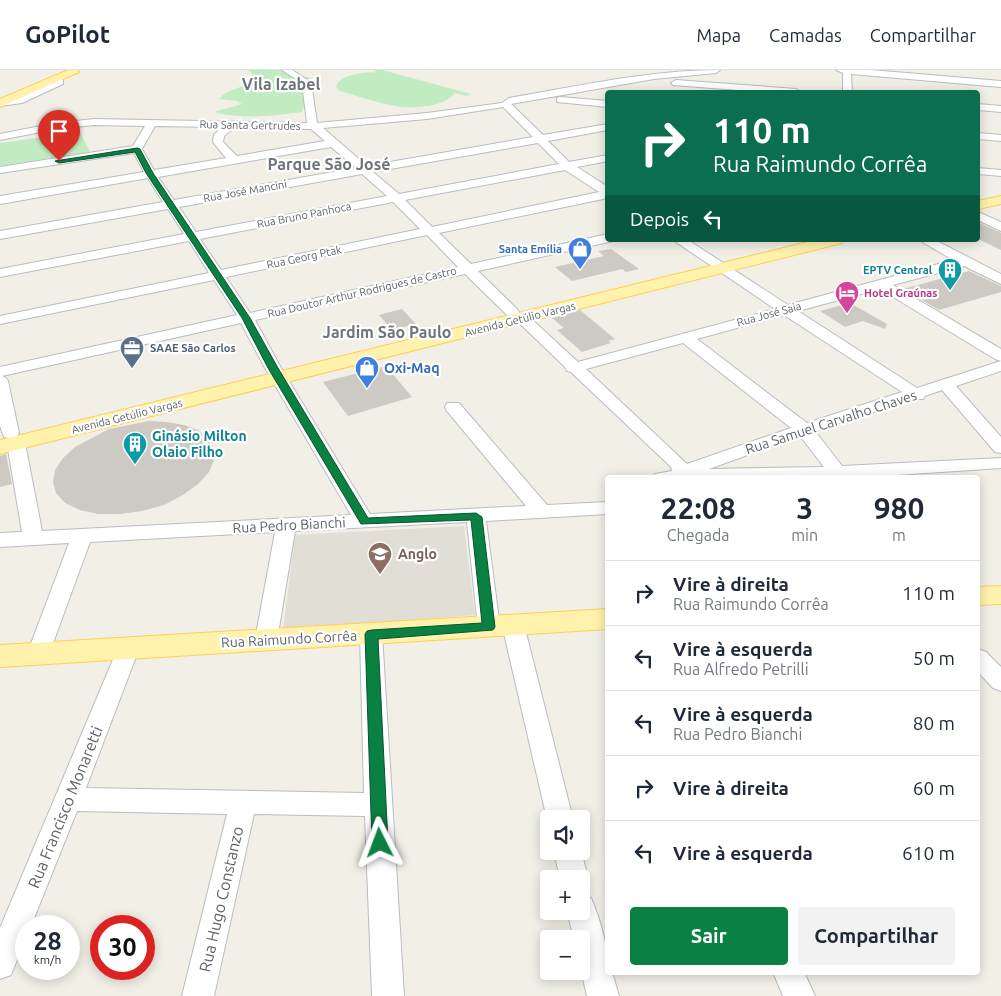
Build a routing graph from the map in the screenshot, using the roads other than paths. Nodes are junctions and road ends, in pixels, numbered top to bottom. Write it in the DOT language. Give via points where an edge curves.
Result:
graph roads {
  1 [pos="286,70"];
  2 [pos="716,70"];
  3 [pos="840,70"];
  4 [pos="847,70"];
  5 [pos="872,70"];
  6 [pos="78,71"];
  7 [pos="687,71"];
  8 [pos="52,74"];
  9 [pos="942,77"];
  10 [pos="652,80"];
  11 [pos="1001,83"];
  12 [pos="772,90"];
  13 [pos="847,90"];
  14 [pos="944,90"];
  15 [pos="1,97"];
  16 [pos="532,97"];
  17 [pos="502,102"];
  18 [pos="605,104"];
  19 [pos="980,107"];
  20 [pos="1001,109"];
  21 [pos="152,123"];
  22 [pos="312,123"];
  23 [pos="230,126"];
  24 [pos="605,128"];
  25 [pos="0,131"];
  26 [pos="980,136"];
  27 [pos="0,137"];
  28 [pos="1001,138"];
  29 [pos="542,139"];
  30 [pos="335,143"];
  31 [pos="137,149"];
  32 [pos="605,159"];
  33 [pos="234,160"];
  34 [pos="567,166"];
  35 [pos="362,169"];
  36 [pos="0,170"];
  37 [pos="980,170"];
  38 [pos="150,173"];
  39 [pos="1001,173"];
  40 [pos="605,192"];
  41 [pos="1001,192"];
  42 [pos="605,195"];
  43 [pos="980,197"];
  44 [pos="396,198"];
  45 [pos="0,200"];
  46 [pos="1001,200"];
  47 [pos="171,204"];
  48 [pos="980,205"];
  49 [pos="980,217"];
  50 [pos="1001,227"];
  51 [pos="428,231"];
  52 [pos="0,234"];
  53 [pos="192,237"];
  54 [pos="605,239"];
  55 [pos="682,242"];
  56 [pos="798,242"];
  57 [pos="827,242"];
  58 [pos="929,242"];
  59 [pos="966,262"];
  60 [pos="718,266"];
  61 [pos="467,268"];
  62 [pos="0,273"];
  63 [pos="217,275"];
  64 [pos="1001,280"];
  65 [pos="883,285"];
  66 [pos="785,310"];
  67 [pos="517,315"];
  68 [pos="246,318"];
  69 [pos="0,320"];
  70 [pos="684,337"];
  71 [pos="1001,356"];
  72 [pos="1001,366"];
  73 [pos="573,368"];
  74 [pos="0,372"];
  75 [pos="276,373"];
  76 [pos="0,381"];
  77 [pos="946,385"];
  78 [pos="917,395"];
  79 [pos="454,407"];
  80 [pos="804,429"];
  81 [pos="7,439"];
  82 [pos="1001,448"];
  83 [pos="1001,463"];
  84 [pos="684,475"];
  85 [pos="840,475"];
  86 [pos="605,497"];
  87 [pos="605,508"];
  88 [pos="572,510"];
  89 [pos="542,512"];
  90 [pos="476,517"];
  91 [pos="364,522"];
  92 [pos="286,526"];
  93 [pos="82,536"];
  94 [pos="33,538"];
  95 [pos="0,540"];
  96 [pos="1001,595"];
  97 [pos="980,596"];
  98 [pos="605,619"];
  99 [pos="501,626"];
  100 [pos="372,634"];
  101 [pos="266,640"];
  102 [pos="128,649"];
  103 [pos="38,654"];
  104 [pos="0,656"];
  105 [pos="980,660"];
  106 [pos="1001,682"];
  107 [pos="69,799"];
  108 [pos="243,803"];
  109 [pos="378,805"];
  110 [pos="557,810"];
  111 [pos="584,920"];
  112 [pos="0,964"];
  113 [pos="789,975"];
  114 [pos="198,996"];
  115 [pos="388,996"];
  116 [pos="603,996"];
  117 [pos="799,996"];
  1 -- 22 [label="street" via="306,82"];
  2 -- 7 [label="street, Rua Santa Gertrudes"];
  3 -- 4 [label="street"];
  4 -- 9 [label="street"];
  4 -- 13 [label="street"];
  5 -- 9 [label="street"];
  6 -- 8 [label="main road"];
  7 -- 10 [label="street, Rua Santa Gertrudes"];
  8 -- 15 [label="main road"];
  8 -- 15 [label="main road" via="23,93"];
  8 -- 15 [label="street" via="60,82 19,101"];
  9 -- 11 [label="street"];
  9 -- 14 [label="street"];
  10 -- 12 [label="street"];
  10 -- 16 [label="street, Rua Santa Gertrudes"];
  10 -- 17 [label="street, Rua Santa Gertrudes"];
  16 -- 17 [label="street, Rua Santa Gertrudes"];
  16 -- 18 [label="street"];
  17 -- 22 [label="street, Rua Santa Gertrudes" via="427,116"];
  17 -- 29 [label="street"];
  19 -- 20 [label="street"];
  21 -- 23 [label="street, Rua Santa Gertrudes"];
  21 -- 27 [label="street, Rua Santa Gertrudes" via="94,122"];
  21 -- 31 [label="street"];
  22 -- 23 [label="street, Rua Santa Gertrudes"];
  22 -- 25 [label="street, Rua Santa Gertrudes" via="88,117"];
  22 -- 30 [label="street"];
  23 -- 33 [label="street" via="219,135 218,142"];
  24 -- 29 [label="street, Rua José Mancini"];
  26 -- 28 [label="street"];
  29 -- 34 [label="street"];
  29 -- 35 [label="street, Rua José Mancini"];
  30 -- 33 [label="street"];
  30 -- 35 [label="street"];
  31 -- 36 [label="street"];
  31 -- 38 [label="street"];
  32 -- 34 [label="street, Rua Bruno Panhoca"];
  33 -- 38 [label="street"];
  34 -- 40 [label="street"];
  34 -- 44 [label="street, Rua Bruno Panhoca"];
  35 -- 44 [label="street"];
  35 -- 47 [label="street, Rua José Mancini"];
  37 -- 39 [label="street"];
  38 -- 45 [label="street"];
  38 -- 47 [label="street"];
  41 -- 43 [label="main road"];
  42 -- 51 [label="street, Rua Georg Ptak"];
  44 -- 51 [label="street"];
  44 -- 53 [label="street, Rua Bruno Panhoca"];
  46 -- 48 [label="main road"];
  47 -- 52 [label="street, Rua José Mancini"];
  47 -- 53 [label="street"];
  49 -- 50 [label="street"];
  51 -- 61 [label="street"];
  51 -- 63 [label="street, Rua Georg Ptak"];
  53 -- 62 [label="street, Rua Bruno Panhoca"];
  53 -- 63 [label="street"];
  54 -- 61 [label="street, Rua Doutor Arthur Rodrigues de Castro"];
  55 -- 60 [label="street"];
  56 -- 60 [label="main road, Avenida Getúlio Vargas"];
  57 -- 60 [label="main road, Avenida Getúlio Vargas"];
  58 -- 59 [label="street"];
  59 -- 64 [label="street"];
  59 -- 65 [label="street, Rua José Saia"];
  60 -- 66 [label="street"];
  60 -- 67 [label="main road, Avenida Getúlio Vargas"];
  61 -- 67 [label="street"];
  61 -- 68 [label="street, Rua Doutor Arthur Rodrigues de Castro"];
  63 -- 68 [label="street"];
  63 -- 69 [label="street, Rua Georg Ptak"];
  65 -- 66 [label="street, Rua José Saia"];
  65 -- 71 [label="street"];
  66 -- 70 [label="street, Rua José Saia"];
  66 -- 78 [label="street"];
  67 -- 73 [label="street"];
  67 -- 75 [label="main road, Avenida Getúlio Vargas"];
  68 -- 74 [label="street, Rua Doutor Arthur Rodrigues de Castro"];
  68 -- 75 [label="street"];
  70 -- 73 [label="street, Rua José Saia"];
  70 -- 80 [label="street"];
  72 -- 77 [label="street, Rua Samuel Carvalho Chaves"];
  73 -- 84 [label="street"];
  75 -- 81 [label="main road, Avenida Getúlio Vargas"];
  75 -- 91 [label="street"];
  76 -- 81 [label="street"];
  77 -- 78 [label="street, Rua Samuel Carvalho Chaves"];
  77 -- 82 [label="street"];
  78 -- 80 [label="street, Rua Samuel Carvalho Chaves"];
  79 -- 89 [label="street"];
  80 -- 84 [label="street, Rua Samuel Carvalho Chaves" via="688,470"];
  80 -- 85 [label="street"];
  81 -- 94 [label="street"];
  83 -- 85 [label="street"];
  84 -- 85 [label="street"];
  86 -- 88 [label="street"];
  87 -- 88 [label="street, Rua Pedro Bianchi"];
  88 -- 89 [label="street, Rua Pedro Bianchi"];
  89 -- 90 [label="street, Rua Pedro Bianchi"];
  90 -- 91 [label="street, Rua Pedro Bianchi"];
  90 -- 99 [label="street"];
  91 -- 92 [label="street, Rua Pedro Bianchi"];
  92 -- 93 [label="street, Rua Pedro Bianchi"];
  92 -- 101 [label="street"];
  93 -- 94 [label="street, Rua Pedro Bianchi"];
  93 -- 103 [label="street"];
  94 -- 95 [label="street, Rua Pedro Bianchi"];
  96 -- 97 [label="main road"];
  98 -- 99 [label="main road, Rua Raimundo Corrêa"];
  99 -- 100 [label="main road, Rua Raimundo Corrêa"];
  99 -- 110 [label="street"];
  100 -- 101 [label="main road, Rua Raimundo Corrêa"];
  100 -- 109 [label="street"];
  101 -- 102 [label="main road, Rua Raimundo Corrêa"];
  102 -- 103 [label="main road, Rua Raimundo Corrêa"];
  102 -- 107 [label="street, Rua Francisco Monaretti"];
  103 -- 104 [label="main road, Rua Raimundo Corrêa"];
  105 -- 106 [label="street"];
  107 -- 108 [label="street"];
  107 -- 112 [label="street, Rua Francisco Monaretti"];
  108 -- 109 [label="street"];
  108 -- 114 [label="street, Rua Hugo Constanzo"];
  109 -- 115 [label="street"];
  111 -- 116 [label="street"];
  113 -- 117 [label="street"];
}
